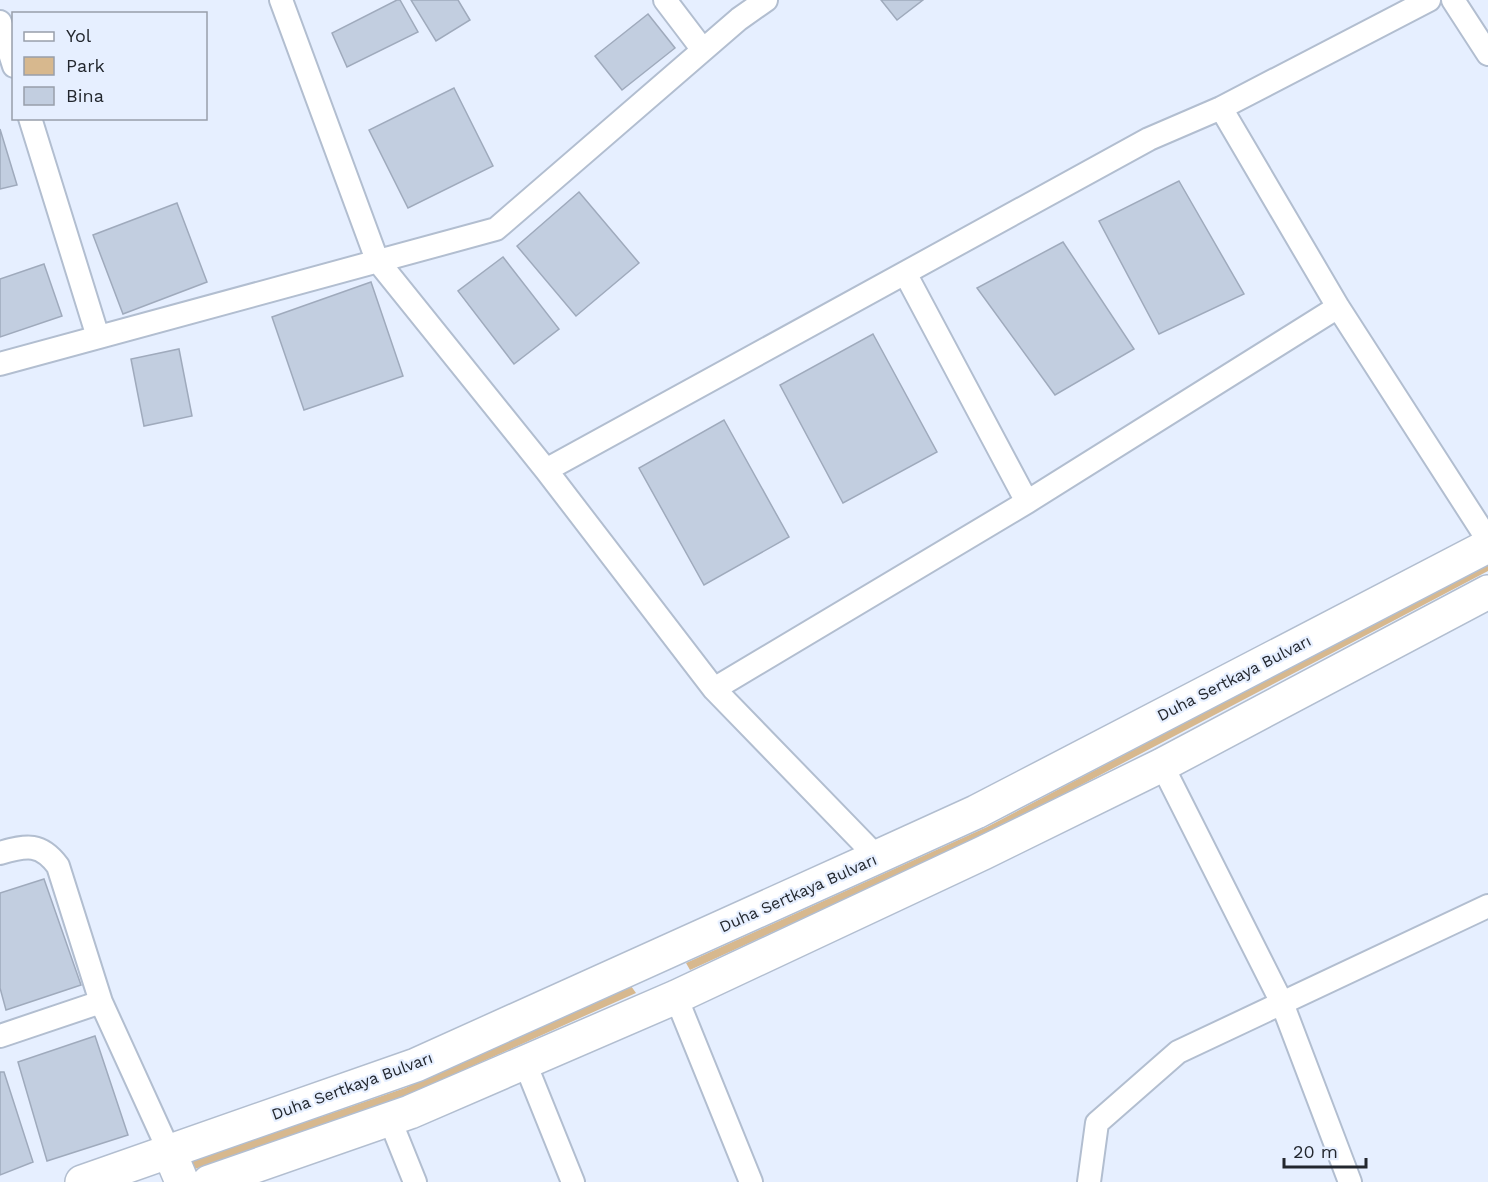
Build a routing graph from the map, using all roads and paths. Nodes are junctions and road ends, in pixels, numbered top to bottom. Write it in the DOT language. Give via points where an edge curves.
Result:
graph roads {
  1 [pos="281,0"];
  2 [pos="665,0"];
  3 [pos="766,0"];
  4 [pos="1429,0"];
  5 [pos="1453,0"];
  6 [pos="0,22"];
  7 [pos="703,50"];
  8 [pos="1488,54"];
  9 [pos="12,60"];
  10 [pos="1221,108"];
  11 [pos="31,120"];
  12 [pos="377,260"];
  13 [pos="905,273"];
  14 [pos="1338,307"];
  15 [pos="98,337"];
  16 [pos="0,364"];
  17 [pos="546,470"];
  18 [pos="1027,502"];
  19 [pos="1488,540"];
  20 [pos="1488,546"];
  21 [pos="1488,592"];
  22 [pos="714,689"];
  23 [pos="1162,765"];
  24 [pos="0,853"];
  25 [pos="877,857"];
  26 [pos="1486,914"];
  27 [pos="654,958"];
  28 [pos="676,997"];
  29 [pos="100,1002"];
  30 [pos="1282,1003"];
  31 [pos="0,1036"];
  32 [pos="525,1063"];
  33 [pos="390,1120"];
  34 [pos="169,1151"];
  35 [pos="82,1182"];
  36 [pos="183,1182"];
  37 [pos="209,1182"];
  38 [pos="415,1182"];
  39 [pos="573,1182"];
  40 [pos="751,1182"];
  41 [pos="1089,1182"];
  42 [pos="1350,1182"];
  1 -- 12 [label="street"];
  2 -- 7 [label="street"];
  3 -- 7 [label="street"];
  4 -- 10 [label="street"];
  5 -- 8 [label="street"];
  6 -- 9 [label="street"];
  7 -- 12 [label="street" via="496,229"];
  10 -- 13 [label="street" via="1149,139"];
  10 -- 14 [label="street"];
  11 -- 15 [label="street"];
  12 -- 15 [label="street"];
  12 -- 17 [label="street"];
  13 -- 17 [label="street"];
  13 -- 18 [label="street"];
  14 -- 18 [label="street"];
  14 -- 19 [label="street"];
  15 -- 16 [label="street"];
  17 -- 22 [label="street"];
  18 -- 22 [label="street"];
  20 -- 25 [label="main road, Duha Sertkaya Bulvarı" via="976,812"];
  21 -- 23 [label="main road"];
  22 -- 25 [label="street"];
  23 -- 28 [label="main road"];
  23 -- 30 [label="street"];
  24 -- 29 [label="street" via="33,847 48,852 58,866"];
  25 -- 27 [label="main road, Duha Sertkaya Bulvarı"];
  26 -- 30 [label="street"];
  27 -- 28 [label="main road"];
  27 -- 34 [label="main road, Duha Sertkaya Bulvarı" via="416,1065"];
  28 -- 32 [label="main road"];
  28 -- 40 [label="street"];
  29 -- 31 [label="street"];
  29 -- 34 [label="street"];
  30 -- 41 [label="street" via="1178,1052 1097,1122"];
  30 -- 42 [label="street"];
  32 -- 33 [label="main road"];
  32 -- 39 [label="street"];
  33 -- 37 [label="main road"];
  33 -- 38 [label="street"];
  34 -- 35 [label="main road, Duha Sertkaya Bulvarı"];
  34 -- 36 [label="main road"];
}
